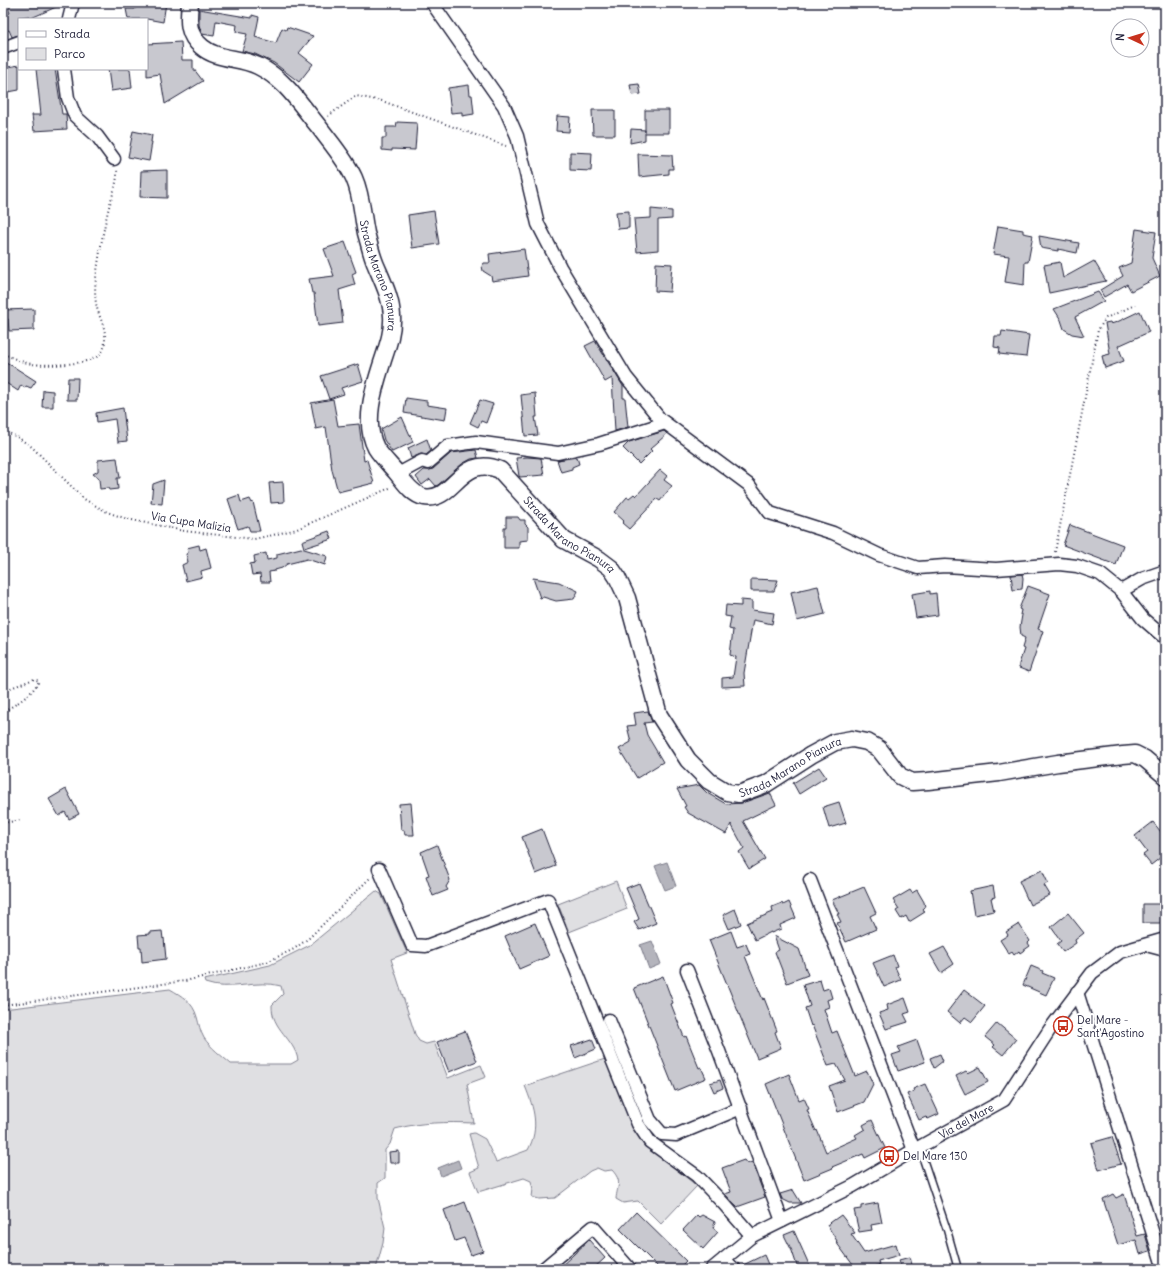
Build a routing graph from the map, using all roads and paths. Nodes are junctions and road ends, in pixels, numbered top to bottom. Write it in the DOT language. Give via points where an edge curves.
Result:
graph roads {
  1 [pos="73,3"];
  2 [pos="190,3"];
  3 [pos="432,3"];
  4 [pos="69,18"];
  5 [pos="18,42"];
  6 [pos="3,48"];
  7 [pos="64,70"];
  8 [pos="317,125"];
  9 [pos="506,146"];
  10 [pos="114,159"];
  11 [pos="1135,305"];
  12 [pos="3,354"];
  13 [pos="665,423"];
  14 [pos="3,430"];
  15 [pos="397,480"];
  16 [pos="1053,564"];
  17 [pos="1165,571"];
  18 [pos="1121,591"];
  19 [pos="1165,638"];
  20 [pos="3,691"];
  21 [pos="3,712"];
  22 [pos="1165,776"];
  23 [pos="20,820"];
  24 [pos="3,822"];
  25 [pos="379,869"];
  26 [pos="810,880"];
  27 [pos="1158,942"];
  28 [pos="1165,950"];
  29 [pos="687,970"];
  30 [pos="1077,992"];
  31 [pos="3,1005"];
  32 [pos="609,1020"];
  33 [pos="740,1108"];
  34 [pos="917,1149"];
  35 [pos="782,1221"];
  36 [pos="752,1236"];
  37 [pos="724,1258"];
  38 [pos="543,1269"];
  39 [pos="630,1269"];
  40 [pos="712,1269"];
  41 [pos="734,1269"];
  42 [pos="958,1269"];
  43 [pos="1164,1269"];
  1 -- 4 [label="street"];
  2 -- 8 [label="street, Strada Marano Pianura" via="188,23 191,36 202,47 212,54 263,68 294,93"];
  3 -- 13 [label="street" via="504,106 517,136 538,224 560,267 626,376"];
  5 -- 6 [label="street"];
  7 -- 10 [label="street" via="68,98 75,116 97,136"];
  8 -- 9 [label="path" via="356,96 382,101"];
  8 -- 15 [label="street, Strada Marano Pianura" via="336,148 354,177 366,231 385,285 392,315 392,334 376,381 371,403 370,426 376,448"];
  10 -- 12 [label="path" via="118,171 117,180 104,230 95,294 105,328 104,348 98,356 86,361 56,365 31,363"];
  11 -- 16 [label="path" via="1106,318 1098,330"];
  13 -- 15 [label="street" via="599,444 558,453 476,442 448,446 428,463 422,461"];
  13 -- 16 [label="street" via="749,485 770,514 833,533 879,555 918,568 944,566 996,569"];
  14 -- 15 [label="path, Via Cupa Malizia" via="32,447 84,499 107,512 127,519 184,530 254,539 297,529"];
  15 -- 22 [label="street, Strada Marano Pianura" via="424,498 438,496 472,468 491,466 500,470 564,540 611,568 626,598 659,715 688,760 709,781 727,792 739,794 766,784 835,742 852,739 867,742 879,750 900,776 912,782 999,773 1129,754 1144,759"];
  16 -- 18 [label="street" via="1077,566 1100,574"];
  17 -- 18 [label="street" via="1142,579"];
  18 -- 19 [label="street" via="1143,619"];
  20 -- 21 [label="path" via="34,679 39,681 18,703"];
  23 -- 24 [label="path"];
  25 -- 31 [label="path" via="309,938 294,949 267,962 185,981"];
  25 -- 36 [label="street" via="412,945 426,946 548,900 638,1124 650,1142 697,1176"];
  26 -- 34 [label="street"];
  27 -- 28 [label="street"];
  27 -- 30 [label="street, Via del Mare" via="1120,952 1092,973"];
  29 -- 33 [label="street"];
  30 -- 34 [label="street, Via del Mare" via="1004,1100"];
  30 -- 43 [label="street"];
  32 -- 33 [label="street" via="650,1120 662,1134 676,1135"];
  33 -- 35 [label="street"];
  34 -- 35 [label="street, Via del Mare" via="853,1186"];
  34 -- 42 [label="lane" via="947,1230"];
  35 -- 36 [label="street, Via del Mare"];
  36 -- 37 [label="street, Via del Mare"];
  37 -- 40 [label="street, Via del Mare"];
  37 -- 41 [label="street"];
  38 -- 39 [label="street" via="593,1227"];
}
